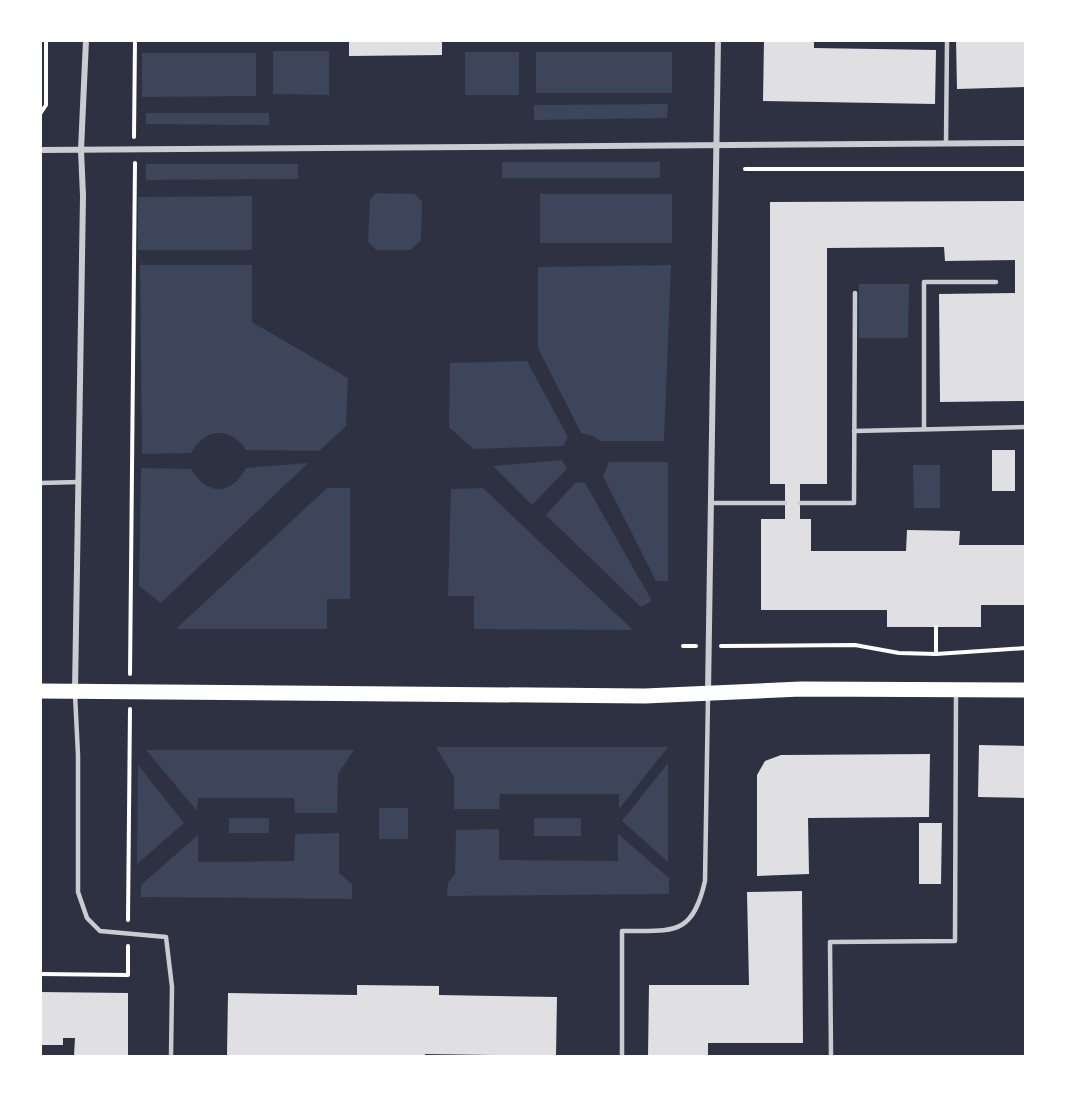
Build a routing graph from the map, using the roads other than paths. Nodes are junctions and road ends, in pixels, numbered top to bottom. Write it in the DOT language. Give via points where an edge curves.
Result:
graph roads {
  1 [pos="86,40"];
  2 [pos="718,40"];
  3 [pos="947,40"];
  4 [pos="946,143"];
  5 [pos="1026,143"];
  6 [pos="718,145"];
  7 [pos="40,150"];
  8 [pos="81,150"];
  9 [pos="996,282"];
  10 [pos="855,293"];
  11 [pos="1026,427"];
  12 [pos="924,429"];
  13 [pos="854,431"];
  14 [pos="79,482"];
  15 [pos="40,483"];
  16 [pos="712,503"];
  17 [pos="785,503"];
  18 [pos="800,503"];
  19 [pos="956,690"];
  20 [pos="1026,690"];
  21 [pos="40,691"];
  22 [pos="75,691"];
  23 [pos="708,693"];
  24 [pos="171,1056"];
  25 [pos="622,1056"];
  26 [pos="831,1056"];
  1 -- 8 [label="street"];
  2 -- 6 [label="street"];
  3 -- 4 [label="lane"];
  4 -- 5 [label="street"];
  4 -- 6 [label="street"];
  6 -- 8 [label="street"];
  6 -- 16 [label="street"];
  7 -- 8 [label="street"];
  8 -- 14 [label="street"];
  9 -- 12 [label="lane" via="924,282"];
  10 -- 13 [label="lane"];
  11 -- 12 [label="lane"];
  12 -- 13 [label="lane"];
  13 -- 18 [label="lane" via="854,503"];
  14 -- 15 [label="lane"];
  14 -- 22 [label="street"];
  16 -- 17 [label="lane"];
  16 -- 23 [label="street"];
  19 -- 20 [label="main road"];
  19 -- 23 [label="main road"];
  19 -- 26 [label="lane" via="955,941 830,942"];
  21 -- 22 [label="main road"];
  22 -- 23 [label="main road" via="645,696"];
  22 -- 24 [label="lane" via="78,892 87,918 100,931 166,937 172,987"];
  23 -- 25 [label="lane" via="703,892 689,922 672,930 622,932"];
}
